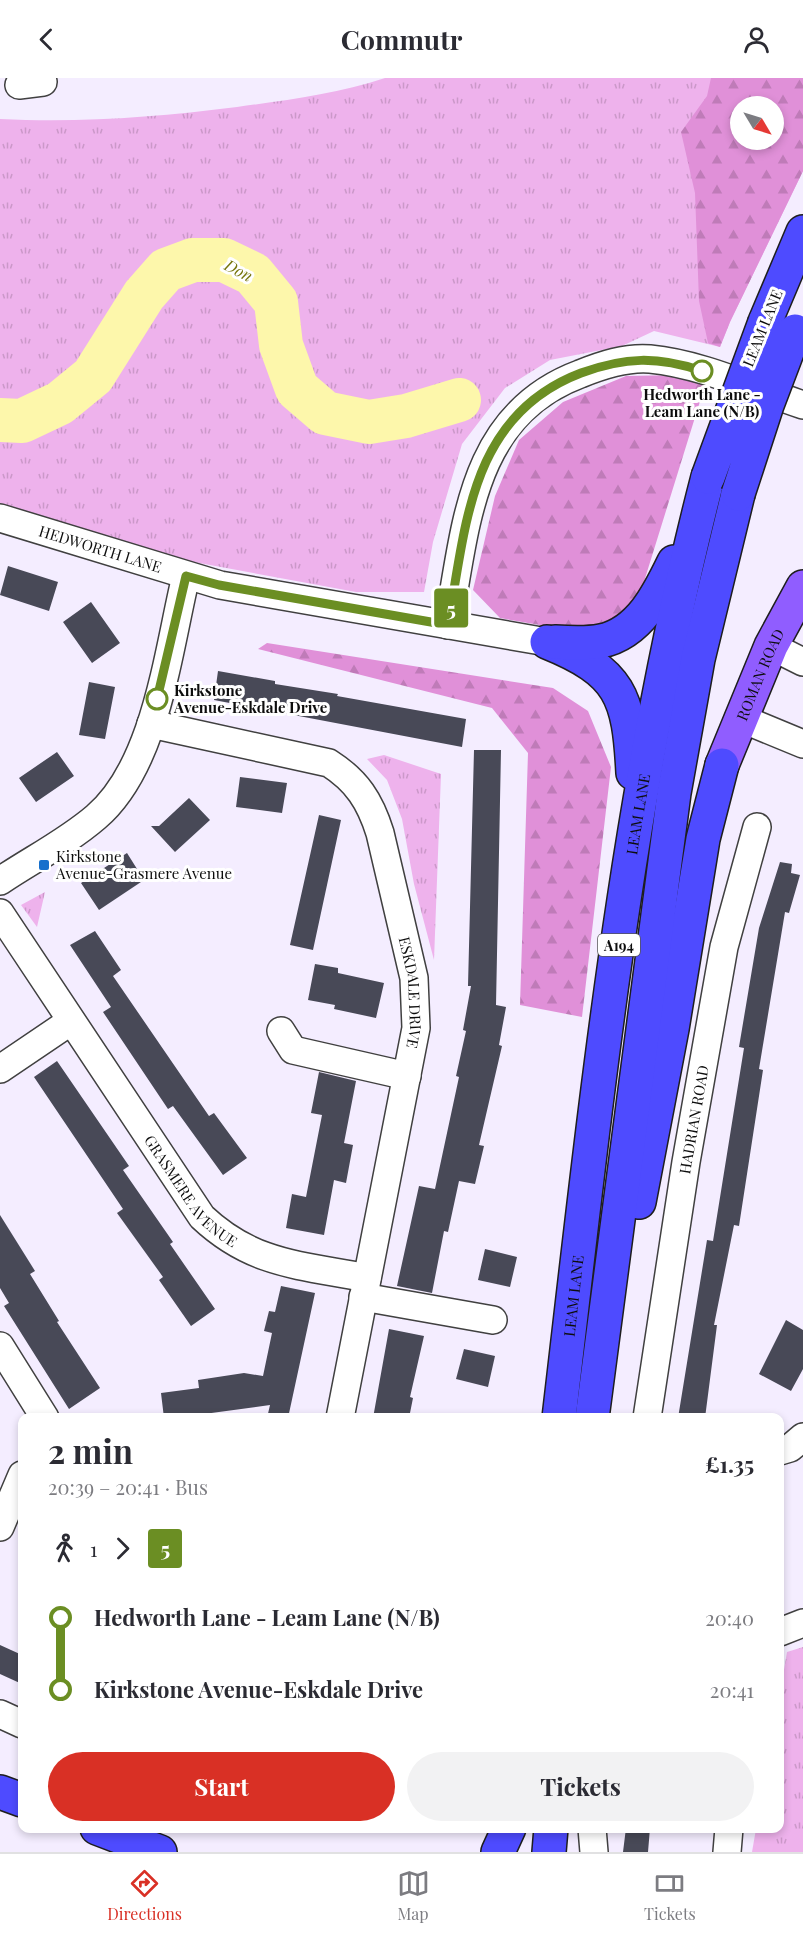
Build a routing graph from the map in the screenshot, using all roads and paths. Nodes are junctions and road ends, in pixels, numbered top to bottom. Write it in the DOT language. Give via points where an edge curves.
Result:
graph roads {
  1 [pos="803,232"];
  2 [pos="799,321"];
  3 [pos="803,405"];
  4 [pos="697,517"];
  5 [pos="0,518"];
  6 [pos="186,576"];
  7 [pos="803,587"];
  8 [pos="448,625"];
  9 [pos="547,642"];
  10 [pos="771,646"];
  11 [pos="803,662"];
  12 [pos="740,718"];
  13 [pos="151,724"];
  14 [pos="803,744"];
  15 [pos="722,765"];
  16 [pos="757,827"];
  17 [pos="635,830"];
  18 [pos="0,881"];
  19 [pos="0,913"];
  20 [pos="71,1021"];
  21 [pos="281,1031"];
  22 [pos="0,1068"];
  23 [pos="407,1076"];
  24 [pos="365,1288"];
  25 [pos="493,1320"];
  26 [pos="0,1346"];
  27 [pos="42,1413"];
  28 [pos="341,1413"];
  29 [pos="560,1413"];
  30 [pos="593,1413"];
  31 [pos="593,1413"];
  32 [pos="648,1413"];
  33 [pos="803,1437"];
  34 [pos="784,1450"];
  35 [pos="18,1484"];
  36 [pos="0,1527"];
  37 [pos="803,1623"];
  38 [pos="784,1630"];
  39 [pos="0,1714"];
  40 [pos="18,1722"];
  41 [pos="0,1792"];
  42 [pos="18,1799"];
  43 [pos="110,1833"];
  44 [pos="507,1833"];
  45 [pos="551,1833"];
  46 [pos="592,1833"];
  47 [pos="729,1833"];
  48 [pos="160,1852"];
  49 [pos="498,1852"];
  50 [pos="549,1852"];
  51 [pos="594,1852"];
  52 [pos="727,1852"];
  1 -- 4 [label="highway, LEAM LANE / A194, bridge" via="765,322"];
  2 -- 30 [label="highway, A194, bridge" via="738,494 698,659 675,793"];
  3 -- 8 [label="street" via="682,365 649,359 611,362 542,392 502,431 475,483"];
  4 -- 9 [label="highway, A194" via="655,600 632,626 601,641"];
  4 -- 17 [label="highway, LEAM LANE / A194" via="667,644"];
  5 -- 6 [label="street, HEDWORTH LANE"];
  6 -- 8 [label="street, HEDWORTH LANE"];
  6 -- 13 [label="street"];
  7 -- 10 [label="main road, ROMAN ROAD"];
  8 -- 9 [label="street, HEDWORTH LANE"];
  9 -- 17 [label="highway, A194" via="594,664 608,676 619,694 631,737"];
  10 -- 11 [label="street"];
  10 -- 12 [label="main road, ROMAN ROAD"];
  12 -- 14 [label="street"];
  12 -- 15 [label="main road, ROMAN ROAD"];
  13 -- 18 [label="street" via="139,761 111,803 95,818"];
  13 -- 23 [label="street, ESKDALE DRIVE" via="329,763 348,775 363,792 380,833 414,978 416,1028"];
  15 -- 31 [label="highway" via="703,839 648,1159"];
  16 -- 32 [label="street, HADRIAN ROAD" via="724,948"];
  17 -- 29 [label="highway, LEAM LANE / A194" via="595,1111"];
  19 -- 20 [label="street, GRASMERE AVENUE"];
  20 -- 22 [label="street"];
  20 -- 24 [label="street, GRASMERE AVENUE" via="202,1217 219,1234 261,1256"];
  21 -- 23 [label="street" via="293,1050"];
  23 -- 24 [label="street, ESKDALE DRIVE"];
  24 -- 25 [label="street, GRASMERE AVENUE"];
  24 -- 28 [label="street, ESKDALE DRIVE"];
  26 -- 27 [label="street"];
  33 -- 34 [label="street"];
  35 -- 36 [label="street"];
  37 -- 38 [label="street"];
  39 -- 40 [label="street"];
  41 -- 42 [label="highway"];
  43 -- 48 [label="highway"];
  44 -- 49 [label="highway"];
  45 -- 50 [label="highway"];
  46 -- 51 [label="street"];
  47 -- 52 [label="street"];
}
